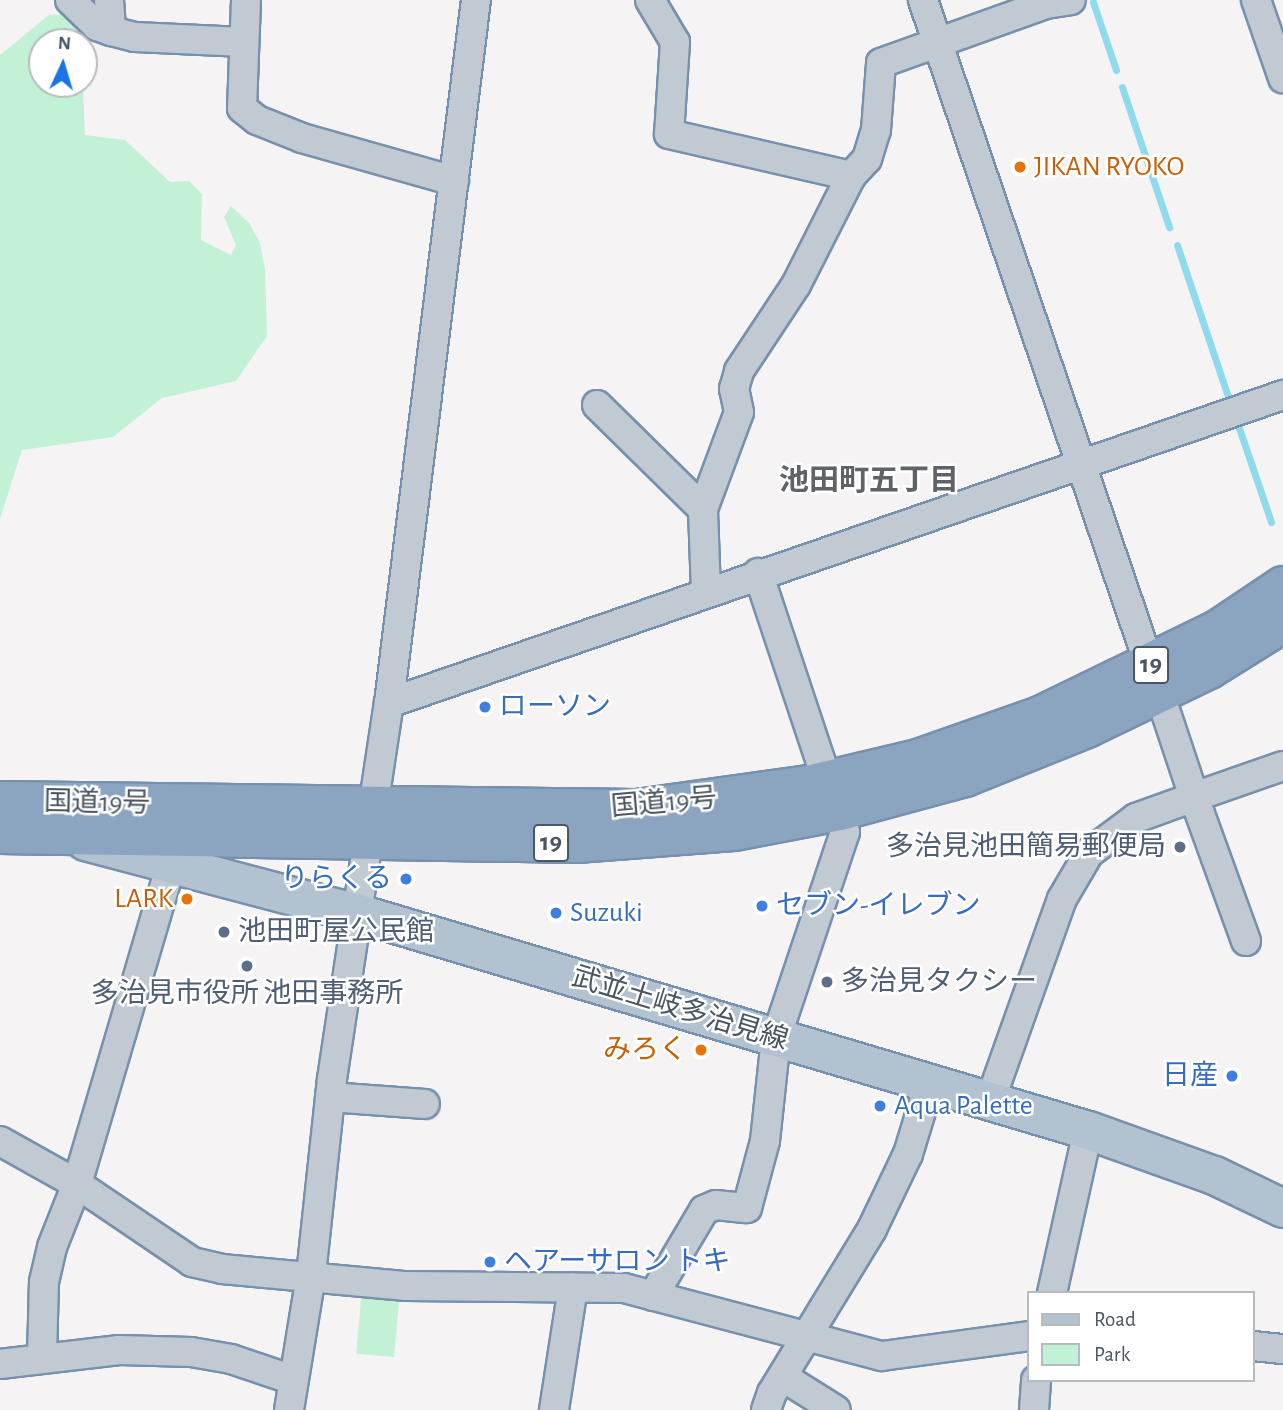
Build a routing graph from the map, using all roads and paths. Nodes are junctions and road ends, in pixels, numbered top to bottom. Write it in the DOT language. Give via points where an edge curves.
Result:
graph roads {
  1 [pos="69,0"];
  2 [pos="109,0"];
  3 [pos="246,0"];
  4 [pos="476,0"];
  5 [pos="650,0"];
  6 [pos="923,0"];
  7 [pos="1071,0"];
  8 [pos="1256,0"];
  9 [pos="111,31"];
  10 [pos="244,42"];
  11 [pos="937,43"];
  12 [pos="1283,78"];
  13 [pos="851,176"];
  14 [pos="454,181"];
  15 [pos="1283,394"];
  16 [pos="597,405"];
  17 [pos="1080,461"];
  18 [pos="703,509"];
  19 [pos="758,573"];
  20 [pos="1283,586"];
  21 [pos="706,593"];
  22 [pos="1283,623"];
  23 [pos="1145,652"];
  24 [pos="389,703"];
  25 [pos="1166,713"];
  26 [pos="1283,766"];
  27 [pos="833,796"];
  28 [pos="1194,797"];
  29 [pos="0,801"];
  30 [pos="374,804"];
  31 [pos="0,834"];
  32 [pos="69,836"];
  33 [pos="369,842"];
  34 [pos="170,867"];
  35 [pos="359,913"];
  36 [pos="1246,941"];
  37 [pos="776,1038"];
  38 [pos="930,1083"];
  39 [pos="330,1097"];
  40 [pos="990,1101"];
  41 [pos="425,1104"];
  42 [pos="1088,1130"];
  43 [pos="0,1141"];
  44 [pos="77,1184"];
  45 [pos="1283,1208"];
  46 [pos="311,1275"];
  47 [pos="573,1287"];
  48 [pos="1052,1291"];
  49 [pos="653,1296"];
  50 [pos="808,1336"];
  51 [pos="1028,1336"];
  52 [pos="1255,1346"];
  53 [pos="1283,1349"];
  54 [pos="42,1357"];
  55 [pos="0,1364"];
  56 [pos="783,1377"];
  57 [pos="293,1380"];
  58 [pos="1036,1382"];
  59 [pos="289,1410"];
  60 [pos="554,1410"];
  61 [pos="766,1410"];
  62 [pos="836,1410"];
  63 [pos="1034,1410"];
  1 -- 9 [label="street" via="97,26"];
  2 -- 9 [label="street"];
  3 -- 10 [label="street"];
  4 -- 14 [label="street"];
  5 -- 13 [label="street" via="675,42 669,134"];
  6 -- 11 [label="street"];
  7 -- 11 [label="street" via="1046,4"];
  8 -- 12 [label="street"];
  9 -- 10 [label="street" via="135,37"];
  10 -- 14 [label="street" via="242,108 257,120 302,138"];
  11 -- 13 [label="street" via="881,63 876,130 867,159"];
  11 -- 17 [label="street"];
  13 -- 18 [label="street" via="796,285 739,371 734,389 739,412"];
  14 -- 24 [label="street"];
  15 -- 17 [label="street"];
  16 -- 18 [label="street"];
  17 -- 19 [label="street"];
  17 -- 23 [label="street"];
  18 -- 21 [label="street"];
  19 -- 21 [label="street"];
  19 -- 27 [label="street"];
  20 -- 27 [label="highway, 国道19号 / 19" via="1207,635 1040,716 918,759"];
  21 -- 24 [label="street"];
  22 -- 27 [label="highway, 国道19号 / 19" via="1209,669 1087,728 965,777"];
  24 -- 30 [label="street"];
  25 -- 28 [label="street"];
  26 -- 28 [label="street"];
  27 -- 30 [label="highway, 国道19号 / 19" via="636,809"];
  27 -- 33 [label="highway, 国道19号 / 19" via="734,831 659,838"];
  27 -- 37 [label="street" via="845,832"];
  28 -- 36 [label="street"];
  28 -- 40 [label="street" via="1136,818 1089,853 1062,899"];
  29 -- 30 [label="highway, 国道19号 / 19"];
  30 -- 33 [label="street"];
  31 -- 32 [label="highway, 国道19号 / 19"];
  32 -- 33 [label="highway, 国道19号 / 19"];
  32 -- 34 [label="main road, 武並土岐多治見線"];
  33 -- 35 [label="street"];
  34 -- 35 [label="main road, 武並土岐多治見線" via="198,868"];
  34 -- 44 [label="street"];
  35 -- 37 [label="main road, 武並土岐多治見線"];
  35 -- 39 [label="street"];
  37 -- 38 [label="main road, 武並土岐多治見線"];
  37 -- 49 [label="street" via="765,1141 747,1208 716,1205 704,1210"];
  38 -- 40 [label="main road, 武並土岐多治見線"];
  38 -- 50 [label="street" via="908,1154 890,1192"];
  39 -- 41 [label="street"];
  39 -- 46 [label="street"];
  40 -- 42 [label="main road, 武並土岐多治見線"];
  42 -- 45 [label="main road, 武並土岐多治見線" via="1214,1175"];
  42 -- 48 [label="street"];
  43 -- 44 [label="street"];
  44 -- 46 [label="street" via="191,1262 222,1269"];
  44 -- 54 [label="street" via="52,1247 44,1282"];
  46 -- 47 [label="street" via="406,1286"];
  46 -- 57 [label="street"];
  47 -- 49 [label="street" via="624,1288"];
  47 -- 60 [label="street"];
  49 -- 50 [label="street"];
  50 -- 51 [label="street" via="882,1356"];
  50 -- 56 [label="street"];
  52 -- 53 [label="street"];
  54 -- 55 [label="street"];
  54 -- 57 [label="street" via="119,1350 191,1352 231,1359"];
  56 -- 61 [label="street"];
  56 -- 62 [label="street"];
  57 -- 59 [label="street"];
  58 -- 63 [label="street"];
}
